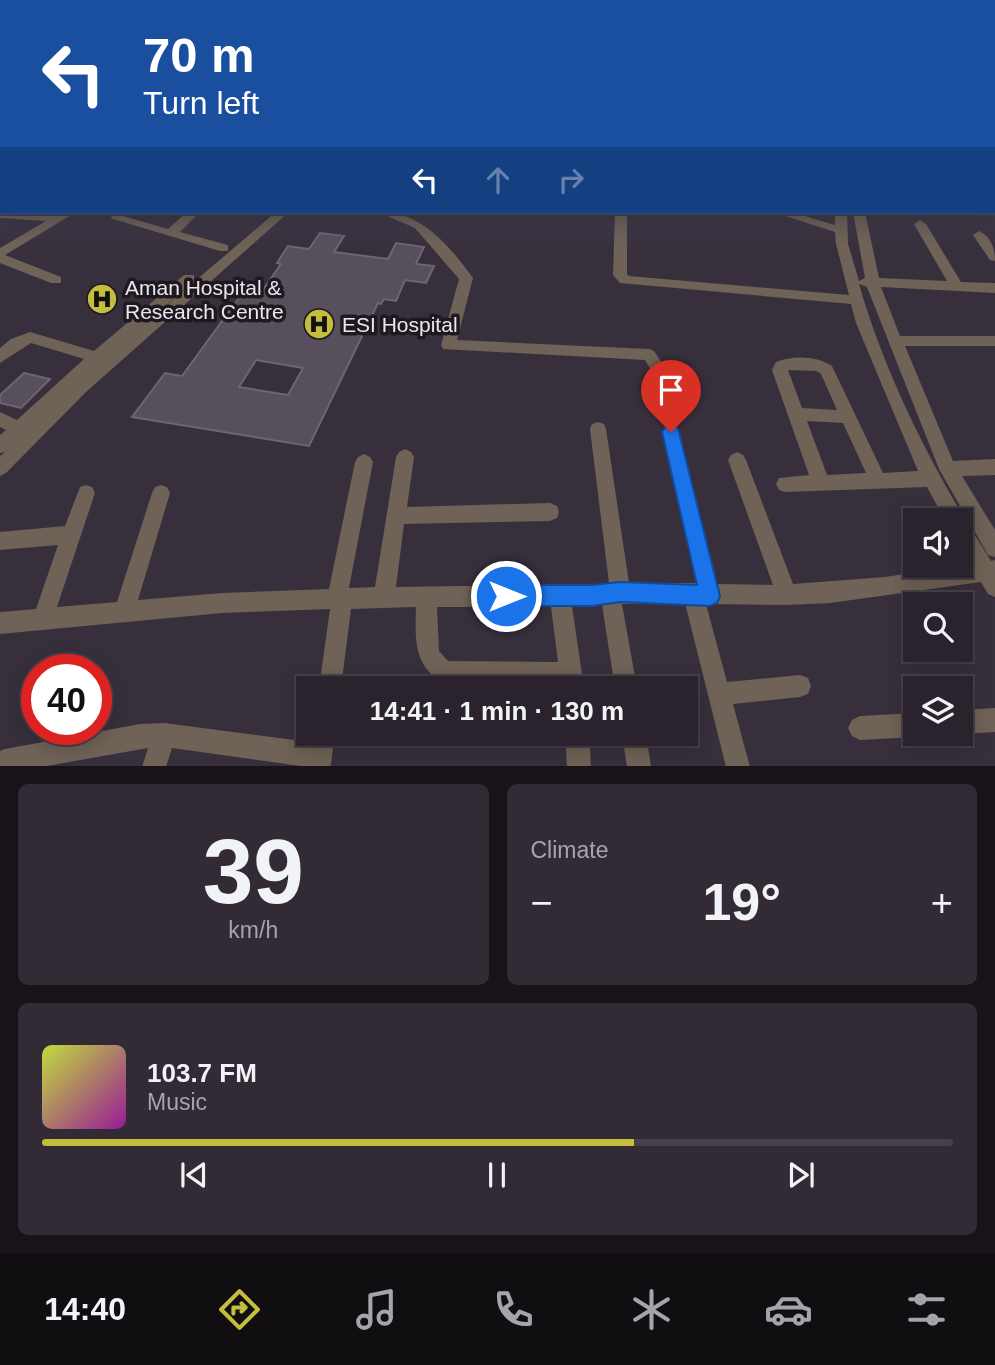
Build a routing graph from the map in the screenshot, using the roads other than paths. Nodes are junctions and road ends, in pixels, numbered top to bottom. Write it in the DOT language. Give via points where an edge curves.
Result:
graph roads {
  1 [pos="0,214"];
  2 [pos="192,214"];
  3 [pos="266,214"];
  4 [pos="281,214"];
  5 [pos="389,214"];
  6 [pos="621,214"];
  7 [pos="786,214"];
  8 [pos="841,214"];
  9 [pos="859,214"];
  10 [pos="64,215"];
  11 [pos="116,218"];
  12 [pos="920,224"];
  13 [pos="841,230"];
  14 [pos="172,233"];
  15 [pos="979,235"];
  16 [pos="224,248"];
  17 [pos="0,256"];
  18 [pos="995,257"];
  19 [pos="55,280"];
  20 [pos="957,286"];
  21 [pos="874,288"];
  22 [pos="995,288"];
  23 [pos="854,291"];
  24 [pos="995,297"];
  25 [pos="895,341"];
  26 [pos="995,341"];
  27 [pos="0,357"];
  28 [pos="96,357"];
  29 [pos="678,401"];
  30 [pos="796,414"];
  31 [pos="849,417"];
  32 [pos="0,419"];
  33 [pos="18,429"];
  34 [pos="598,429"];
  35 [pos="671,432"];
  36 [pos="0,446"];
  37 [pos="405,457"];
  38 [pos="737,460"];
  39 [pos="364,462"];
  40 [pos="995,467"];
  41 [pos="0,468"];
  42 [pos="948,469"];
  43 [pos="931,479"];
  44 [pos="878,481"];
  45 [pos="821,483"];
  46 [pos="785,484"];
  47 [pos="86,493"];
  48 [pos="161,493"];
  49 [pos="948,508"];
  50 [pos="551,512"];
  51 [pos="395,516"];
  52 [pos="72,535"];
  53 [pos="0,541"];
  54 [pos="973,548"];
  55 [pos="995,548"];
  56 [pos="992,576"];
  57 [pos="615,593"];
  58 [pos="702,595"];
  59 [pos="787,595"];
  60 [pos="426,596"];
  61 [pos="560,596"];
  62 [pos="384,597"];
  63 [pos="340,598"];
  64 [pos="124,612"];
  65 [pos="43,619"];
  66 [pos="0,623"];
  67 [pos="331,676"];
  68 [pos="509,676"];
  69 [pos="571,676"];
  70 [pos="625,676"];
  71 [pos="800,686"];
  72 [pos="719,694"];
  73 [pos="995,720"];
  74 [pos="973,721"];
  75 [pos="903,726"];
  76 [pos="860,728"];
  77 [pos="164,735"];
  78 [pos="578,746"];
  79 [pos="636,746"];
  80 [pos="321,752"];
  81 [pos="2,763"];
  82 [pos="154,766"];
  83 [pos="579,766"];
  84 [pos="639,766"];
  85 [pos="738,766"];
  1 -- 10 [label="street"];
  2 -- 14 [label="street"];
  3 -- 16 [label="street"];
  4 -- 41 [label="street" via="80,388"];
  5 -- 29 [label="street" via="419,225 466,278 449,345 649,355"];
  6 -- 23 [label="street" via="620,275 625,279"];
  7 -- 13 [label="street"];
  8 -- 13 [label="street"];
  9 -- 21 [label="street"];
  10 -- 17 [label="street"];
  11 -- 14 [label="street"];
  12 -- 20 [label="street"];
  13 -- 23 [label="street"];
  14 -- 16 [label="street"];
  15 -- 18 [label="street"];
  16 -- 28 [label="street"];
  17 -- 19 [label="street"];
  20 -- 21 [label="street"];
  20 -- 22 [label="street"];
  21 -- 23 [label="street"];
  21 -- 24 [label="street"];
  21 -- 25 [label="street"];
  23 -- 43 [label="street" via="863,323"];
  25 -- 26 [label="street"];
  25 -- 42 [label="street"];
  27 -- 28 [label="street" via="30,337"];
  28 -- 33 [label="street"];
  30 -- 31 [label="street"];
  30 -- 31 [label="street" via="780,370 786,364 827,370"];
  30 -- 45 [label="street"];
  31 -- 44 [label="street"];
  32 -- 33 [label="street"];
  33 -- 36 [label="street"];
  34 -- 57 [label="street"];
  35 -- 58 [label="street"];
  37 -- 51 [label="street"];
  38 -- 59 [label="street"];
  39 -- 63 [label="street"];
  40 -- 42 [label="street"];
  42 -- 55 [label="street"];
  43 -- 44 [label="street"];
  43 -- 49 [label="street"];
  44 -- 45 [label="street"];
  45 -- 46 [label="street"];
  47 -- 52 [label="street"];
  48 -- 64 [label="street"];
  50 -- 51 [label="street"];
  51 -- 62 [label="street"];
  52 -- 53 [label="street"];
  52 -- 65 [label="street"];
  54 -- 56 [label="street"];
  56 -- 59 [label="street" via="883,590"];
  57 -- 58 [label="street"];
  57 -- 61 [label="street"];
  57 -- 70 [label="street"];
  58 -- 59 [label="street"];
  58 -- 72 [label="street"];
  60 -- 61 [label="street"];
  60 -- 62 [label="street"];
  60 -- 68 [label="street" via="429,657 438,670"];
  61 -- 69 [label="street"];
  62 -- 63 [label="street"];
  63 -- 64 [label="street"];
  63 -- 67 [label="street"];
  64 -- 65 [label="street"];
  65 -- 66 [label="street"];
  71 -- 72 [label="street"];
  72 -- 85 [label="street"];
  73 -- 74 [label="street"];
  75 -- 76 [label="street"];
  77 -- 80 [label="street"];
  77 -- 81 [label="street"];
  77 -- 82 [label="street"];
  78 -- 83 [label="street"];
  79 -- 84 [label="street"];
}
